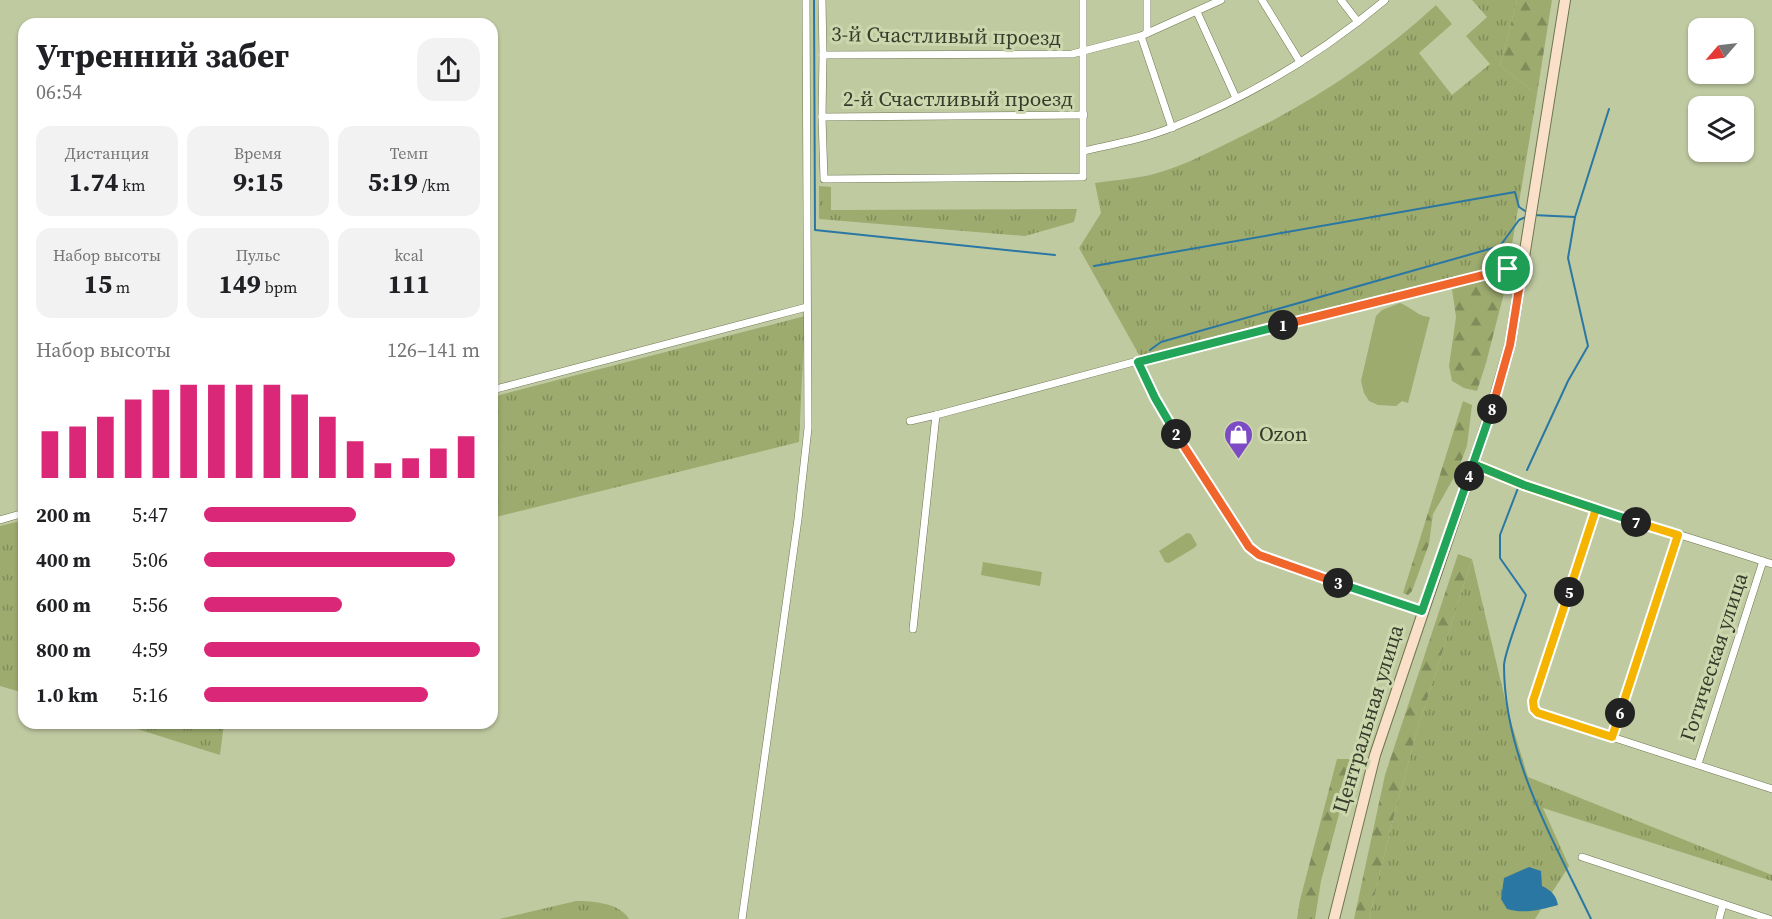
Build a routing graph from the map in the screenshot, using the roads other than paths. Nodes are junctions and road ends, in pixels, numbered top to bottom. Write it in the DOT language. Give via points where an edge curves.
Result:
graph roads {
  1 [pos="806,0"];
  2 [pos="822,0"];
  3 [pos="1083,0"];
  4 [pos="1147,0"];
  5 [pos="1221,0"];
  6 [pos="1262,0"];
  7 [pos="1341,0"];
  8 [pos="1385,0"];
  9 [pos="1565,0"];
  10 [pos="1207,4"];
  11 [pos="1197,12"];
  12 [pos="1358,22"];
  13 [pos="1144,35"];
  14 [pos="1084,52"];
  15 [pos="823,55"];
  16 [pos="1300,62"];
  17 [pos="1236,98"];
  18 [pos="1084,115"];
  19 [pos="822,117"];
  20 [pos="1172,128"];
  21 [pos="1084,151"];
  22 [pos="1522,270"];
  23 [pos="807,307"];
  24 [pos="1138,362"];
  25 [pos="498,388"];
  26 [pos="936,415"];
  27 [pos="910,421"];
  28 [pos="1473,464"];
  29 [pos="1596,509"];
  30 [pos="18,515"];
  31 [pos="0,520"];
  32 [pos="1678,535"];
  33 [pos="1763,561"];
  34 [pos="1772,564"];
  35 [pos="1422,611"];
  36 [pos="913,629"];
  37 [pos="1612,737"];
  38 [pos="1698,764"];
  39 [pos="1772,789"];
  40 [pos="1582,857"];
  41 [pos="1724,904"];
  42 [pos="742,919"];
  43 [pos="1334,919"];
  44 [pos="1719,919"];
  45 [pos="1769,919"];
  1 -- 23 [label="street"];
  2 -- 15 [label="street, 3-й Счастливый проезд"];
  3 -- 14 [label="street"];
  4 -- 13 [label="street"];
  5 -- 10 [label="street, 3-й Счастливый проезд"];
  6 -- 16 [label="street"];
  7 -- 12 [label="street"];
  8 -- 12 [label="street"];
  9 -- 22 [label="main road, Центральная улица"];
  10 -- 11 [label="street, 3-й Счастливый проезд"];
  11 -- 13 [label="street, 3-й Счастливый проезд"];
  11 -- 17 [label="street"];
  12 -- 16 [label="street"];
  13 -- 14 [label="street, 3-й Счастливый проезд"];
  13 -- 20 [label="street"];
  14 -- 15 [label="street, 3-й Счастливый проезд"];
  14 -- 18 [label="street"];
  15 -- 19 [label="street, 2-й Счастливый проезд"];
  16 -- 17 [label="street"];
  17 -- 20 [label="street"];
  18 -- 19 [label="street, 2-й Счастливый проезд"];
  18 -- 21 [label="street"];
  19 -- 21 [label="street" via="824,179 1083,177"];
  20 -- 21 [label="street"];
  22 -- 24 [label="street" via="1500,270"];
  22 -- 28 [label="main road, Центральная улица" via="1510,345"];
  23 -- 25 [label="street"];
  23 -- 42 [label="street" via="807,437"];
  24 -- 26 [label="street"];
  24 -- 35 [label="street" via="1184,447 1249,547 1259,555"];
  26 -- 27 [label="street"];
  26 -- 36 [label="street"];
  28 -- 29 [label="street"];
  28 -- 35 [label="main road, Центральная улица"];
  29 -- 32 [label="street"];
  29 -- 37 [label="street" via="1533,706 1538,713"];
  30 -- 31 [label="street"];
  32 -- 33 [label="street"];
  32 -- 37 [label="street"];
  33 -- 34 [label="street"];
  33 -- 38 [label="street, Готическая улица"];
  35 -- 43 [label="main road, Центральная улица" via="1375,755"];
  37 -- 38 [label="street"];
  38 -- 39 [label="street"];
  40 -- 41 [label="street"];
  41 -- 44 [label="street"];
  41 -- 45 [label="street"];
}
